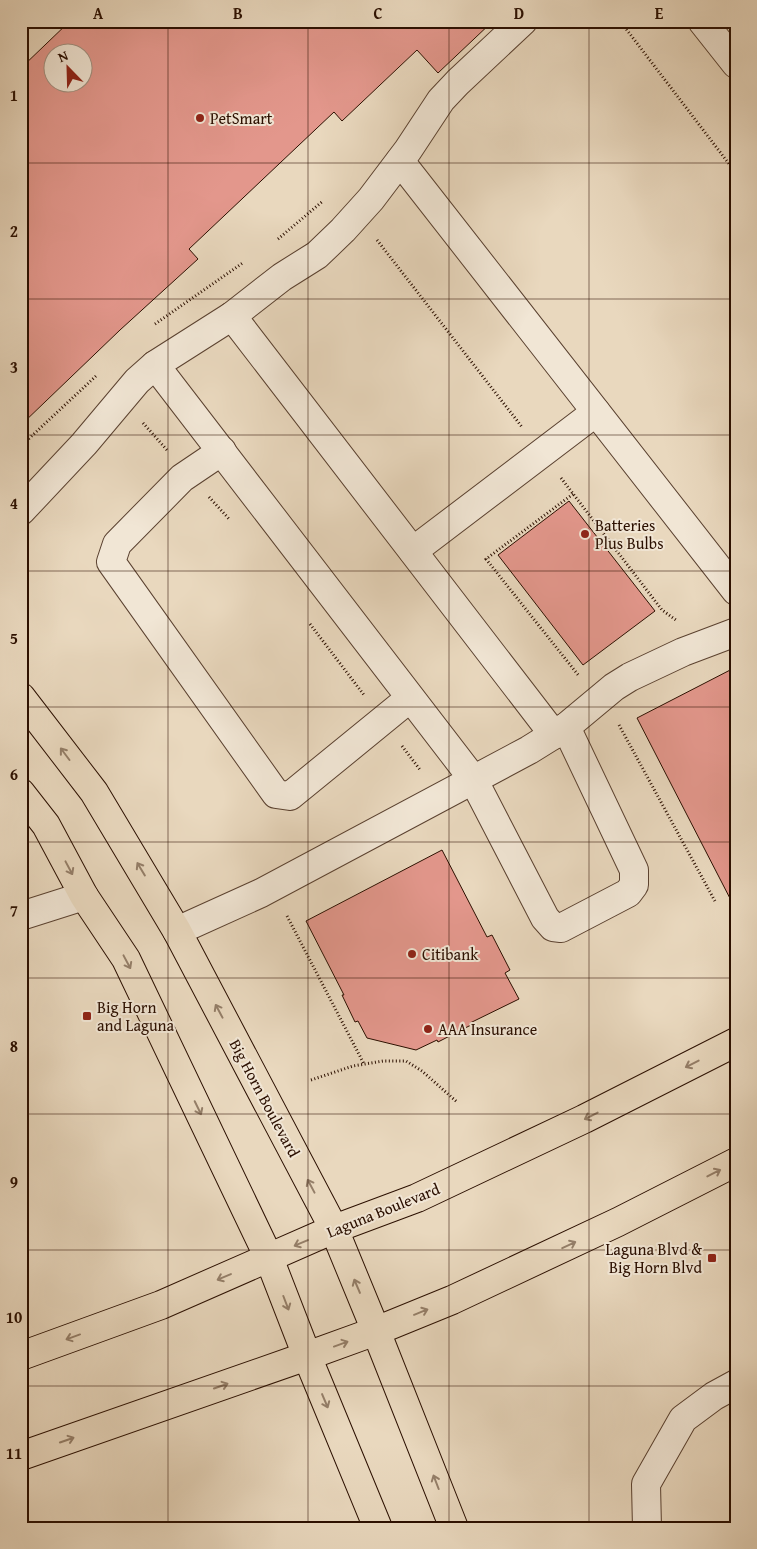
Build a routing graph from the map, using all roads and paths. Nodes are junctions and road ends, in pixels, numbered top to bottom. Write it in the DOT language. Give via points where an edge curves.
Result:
graph roads {
  1 [pos="523,21"];
  2 [pos="620,21"];
  3 [pos="702,21"];
  4 [pos="736,64"];
  5 [pos="400,161"];
  6 [pos="736,174"];
  7 [pos="323,201"];
  8 [pos="274,242"];
  9 [pos="250,259"];
  10 [pos="232,316"];
  11 [pos="151,326"];
  12 [pos="155,365"];
  13 [pos="122,399"];
  14 [pos="596,412"];
  15 [pos="21,446"];
  16 [pos="222,451"];
  17 [pos="188,474"];
  18 [pos="21,511"];
  19 [pos="235,525"];
  20 [pos="413,551"];
  21 [pos="736,591"];
  22 [pos="307,620"];
  23 [pos="736,632"];
  24 [pos="21,697"];
  25 [pos="410,698"];
  26 [pos="382,720"];
  27 [pos="560,731"];
  28 [pos="473,779"];
  29 [pos="21,793"];
  30 [pos="440,797"];
  31 [pos="84,896"];
  32 [pos="286,915"];
  33 [pos="21,916"];
  34 [pos="177,931"];
  35 [pos="736,1042"];
  36 [pos="364,1064"];
  37 [pos="311,1080"];
  38 [pos="457,1102"];
  39 [pos="736,1162"];
  40 [pos="334,1229"];
  41 [pos="269,1258"];
  42 [pos="376,1331"];
  43 [pos="21,1356"];
  44 [pos="307,1356"];
  45 [pos="736,1384"];
  46 [pos="21,1456"];
  47 [pos="378,1528"];
  48 [pos="454,1528"];
  49 [pos="647,1528"];
  1 -- 5 [label="lane" via="441,100"];
  2 -- 6 [label="path"];
  3 -- 4 [label="lane"];
  5 -- 10 [label="lane" via="357,215 317,255 282,277"];
  5 -- 14 [label="lane"];
  7 -- 8 [label="path"];
  9 -- 11 [label="path"];
  10 -- 12 [label="lane"];
  10 -- 20 [label="lane"];
  12 -- 13 [label="lane"];
  12 -- 16 [label="lane"];
  13 -- 15 [label="path" via="99,374"];
  13 -- 17 [label="path"];
  13 -- 18 [label="lane"];
  14 -- 20 [label="lane"];
  14 -- 21 [label="lane"];
  16 -- 17 [label="lane"];
  16 -- 25 [label="lane"];
  17 -- 19 [label="path"];
  17 -- 26 [label="lane" via="117,544 111,562 276,794 290,796"];
  20 -- 27 [label="lane"];
  22 -- 26 [label="path"];
  23 -- 27 [label="lane" via="682,652 630,677"];
  34 -- 24 [label="main road, Big Horn Boulevard, one-way" via="94,792"];
  25 -- 26 [label="lane"];
  25 -- 28 [label="lane"];
  26 -- 30 [label="path"];
  27 -- 28 [label="lane"];
  27 -- 28 [label="lane" via="634,870 634,886 628,893 562,928 553,927 545,918"];
  28 -- 30 [label="lane"];
  29 -- 31 [label="main road, one-way" via="46,825"];
  30 -- 34 [label="lane" via="261,893"];
  31 -- 33 [label="lane"];
  31 -- 41 [label="main road, one-way" via="126,959"];
  32 -- 36 [label="path"];
  40 -- 34 [label="main road, Big Horn Boulevard, one-way"];
  35 -- 40 [label="main road, Laguna Boulevard, one-way" via="418,1198"];
  36 -- 37 [label="path"];
  36 -- 38 [label="path" via="383,1060 406,1061"];
  42 -- 39 [label="main road, one-way" via="469,1292"];
  40 -- 41 [label="main road, Laguna Boulevard, one-way"];
  42 -- 40 [label="main road, Big Horn Boulevard, one-way"];
  41 -- 43 [label="main road, Laguna Boulevard, one-way" via="161,1305"];
  41 -- 44 [label="main road, one-way"];
  44 -- 42 [label="main road, one-way"];
  48 -- 42 [label="main road, Big Horn Boulevard, one-way"];
  46 -- 44 [label="main road, one-way"];
  44 -- 47 [label="main road, one-way"];
  45 -- 49 [label="lane" via="683,1419 646,1484"];
}
